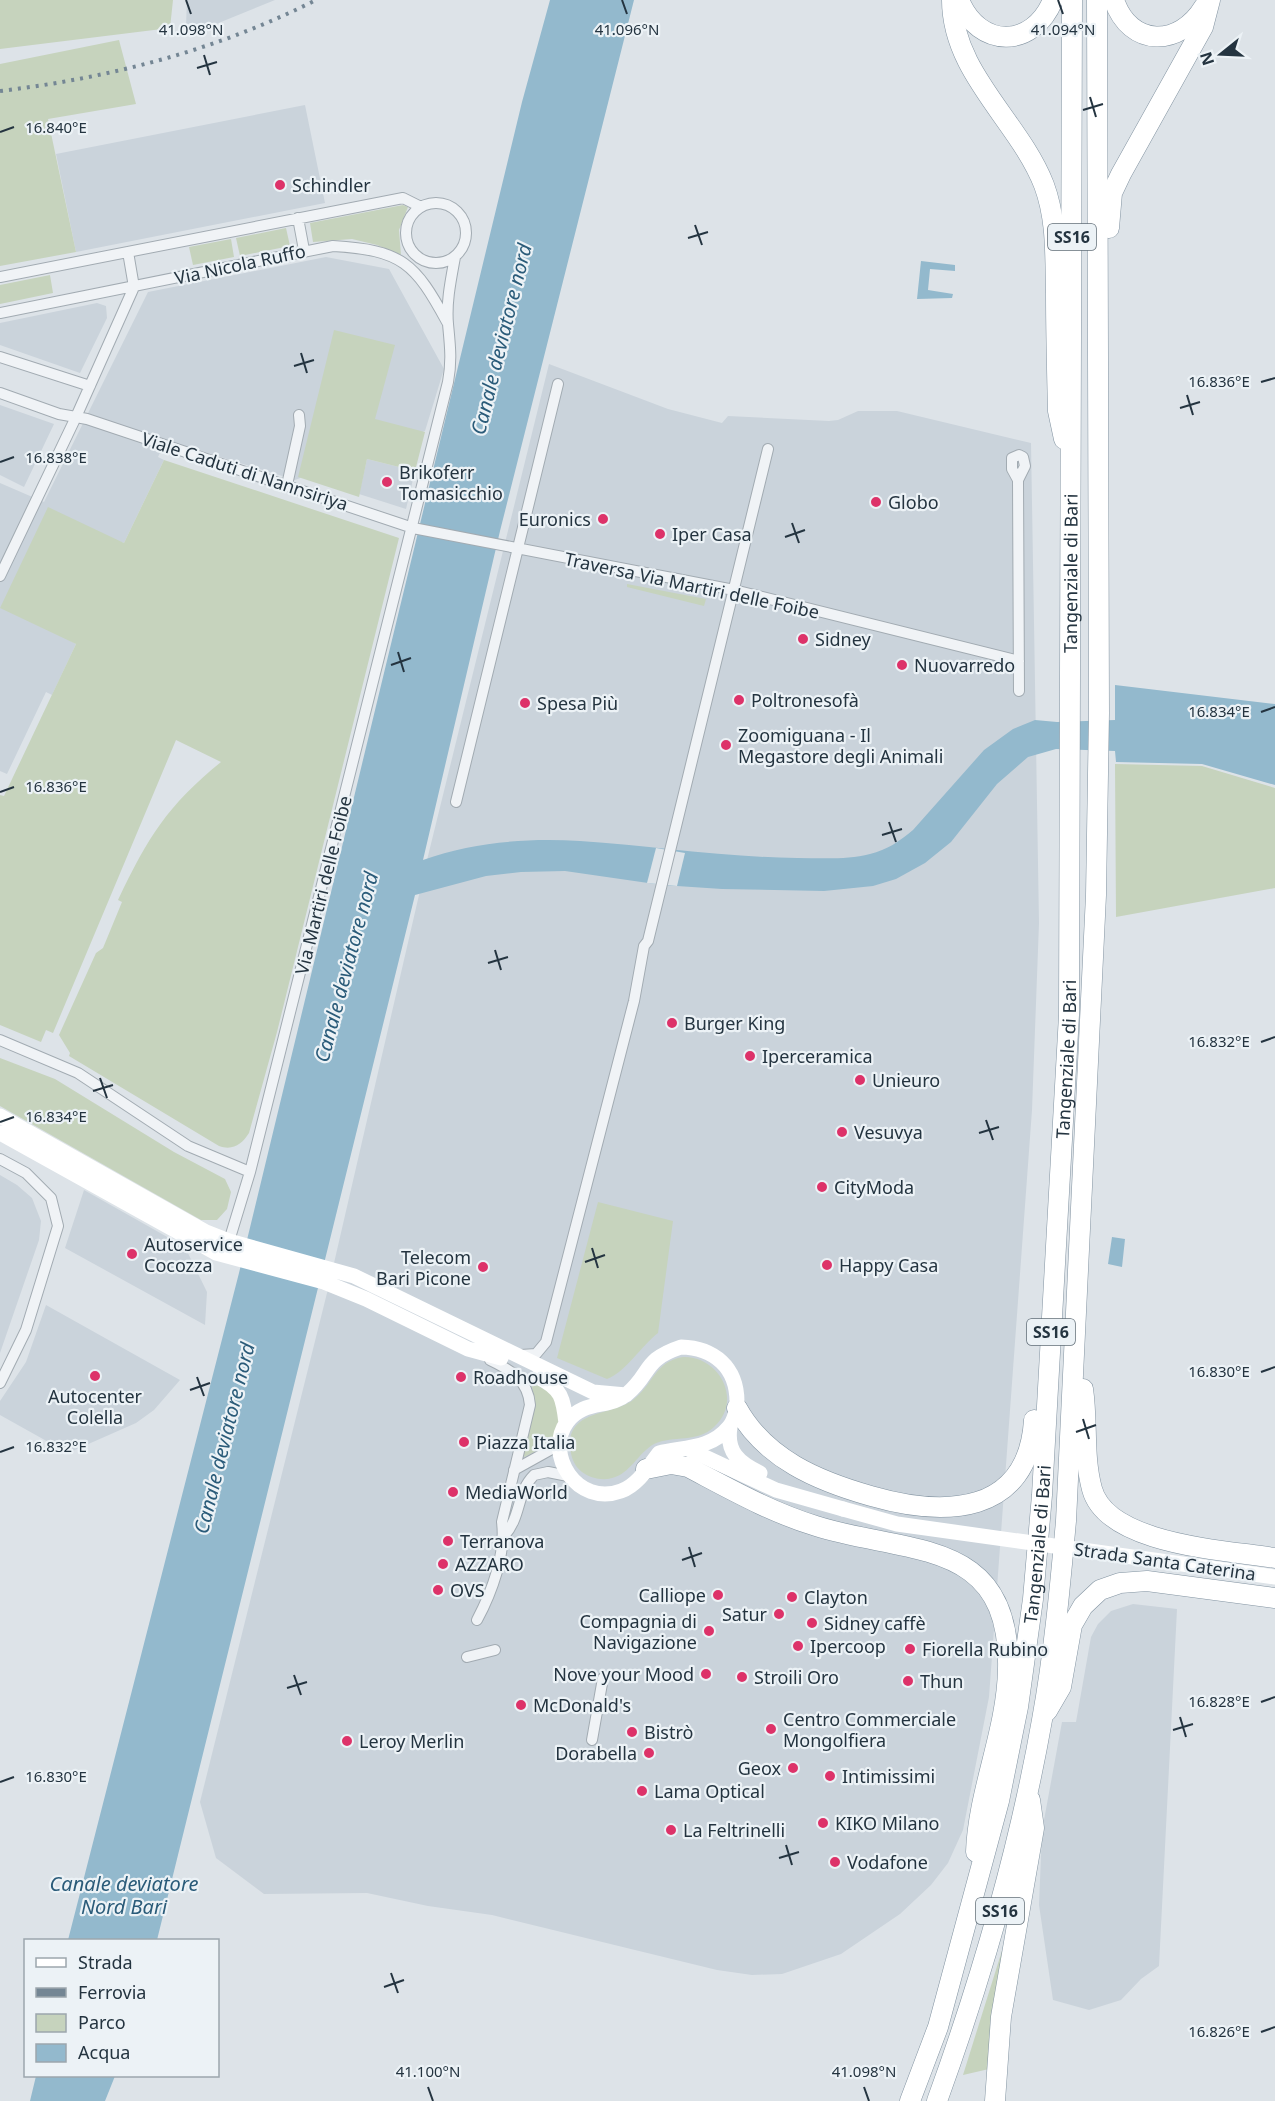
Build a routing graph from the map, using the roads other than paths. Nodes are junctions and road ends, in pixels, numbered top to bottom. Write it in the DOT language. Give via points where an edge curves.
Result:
graph roads {
  1 [pos="952,0"];
  2 [pos="959,0"];
  3 [pos="1053,0"];
  4 [pos="1072,0"];
  5 [pos="1097,0"];
  6 [pos="1114,0"];
  7 [pos="1209,0"];
  8 [pos="421,207"];
  9 [pos="298,218"];
  10 [pos="304,250"];
  11 [pos="128,252"];
  12 [pos="455,257"];
  13 [pos="418,258"];
  14 [pos="400,261"];
  15 [pos="418,274"];
  16 [pos="0,277"];
  17 [pos="134,287"];
  18 [pos="0,313"];
  19 [pos="1097,313"];
  20 [pos="448,324"];
  21 [pos="0,357"];
  22 [pos="558,384"];
  23 [pos="90,386"];
  24 [pos="0,393"];
  25 [pos="298,415"];
  26 [pos="76,417"];
  27 [pos="768,449"];
  28 [pos="1072,474"];
  29 [pos="1018,480"];
  30 [pos="287,485"];
  31 [pos="413,528"];
  32 [pos="518,548"];
  33 [pos="0,576"];
  34 [pos="734,590"];
  35 [pos="1019,661"];
  36 [pos="1019,691"];
  37 [pos="456,802"];
  38 [pos="0,1040"];
  39 [pos="0,1116"];
  40 [pos="0,1133"];
  41 [pos="0,1159"];
  42 [pos="250,1173"];
  43 [pos="234,1243"];
  44 [pos="326,1275"];
  45 [pos="1076,1344"];
  46 [pos="468,1349"];
  47 [pos="508,1354"];
  48 [pos="1050,1354"];
  49 [pos="0,1383"];
  50 [pos="626,1395"];
  51 [pos="733,1418"];
  52 [pos="566,1423"];
  53 [pos="562,1440"];
  54 [pos="688,1449"];
  55 [pos="646,1469"];
  56 [pos="514,1470"];
  57 [pos="568,1476"];
  58 [pos="843,1509"];
  59 [pos="504,1536"];
  60 [pos="1275,1558"];
  61 [pos="1275,1577"];
  62 [pos="1275,1598"];
  63 [pos="477,1620"];
  64 [pos="495,1650"];
  65 [pos="467,1657"];
  66 [pos="603,1678"];
  67 [pos="1042,1718"];
  68 [pos="592,1740"];
  69 [pos="1028,1789"];
  70 [pos="974,1900"];
  71 [pos="910,2101"];
  72 [pos="937,2101"];
  73 [pos="995,2101"];
  1 -- 28 [label="highway" via="970,67 1033,160 1054,224 1058,411"];
  2 -- 3 [label="highway" via="969,20 1001,37 1033,30"];
  4 -- 28 [label="highway, Tangenziale di Bari / SS16"];
  5 -- 19 [label="highway, Tangenziale di Bari / SS16"];
  6 -- 7 [label="highway" via="1131,28 1155,37 1184,30 1195,22"];
  7 -- 19 [label="highway" via="1203,27 1112,193 1109,263"];
  8 -- 9 [label="street, Via Nicola Ruffo" via="403,198"];
  8 -- 12 [label="street" via="440,203 458,212 466,231 462,250"];
  8 -- 13 [label="street" via="408,222 406,231 411,250"];
  9 -- 10 [label="street"];
  9 -- 11 [label="street, Via Nicola Ruffo"];
  10 -- 14 [label="street, Via Nicola Ruffo" via="333,246 373,248"];
  10 -- 17 [label="street, Via Nicola Ruffo"];
  11 -- 16 [label="street, Via Nicola Ruffo"];
  11 -- 17 [label="street"];
  12 -- 13 [label="street" via="437,264"];
  12 -- 20 [label="street"];
  13 -- 14 [label="street"];
  13 -- 15 [label="street"];
  14 -- 15 [label="street, Via Nicola Ruffo"];
  15 -- 20 [label="street, Via Nicola Ruffo"];
  17 -- 18 [label="street, Via Nicola Ruffo"];
  17 -- 23 [label="street"];
  19 -- 45 [label="highway, Tangenziale di Bari / SS16" via="1096,895"];
  20 -- 31 [label="street, Via Martiri delle Foibe" via="452,358 448,382"];
  21 -- 23 [label="street"];
  22 -- 32 [label="street"];
  23 -- 26 [label="street"];
  24 -- 26 [label="street, Viale Caduti di Nannsiriya"];
  25 -- 30 [label="street" via="300,426"];
  26 -- 30 [label="street, Viale Caduti di Nannsiriya"];
  26 -- 33 [label="street"];
  27 -- 34 [label="street"];
  28 -- 48 [label="highway, Tangenziale di Bari / SS16" via="1070,1015"];
  29 -- 35 [label="street"];
  30 -- 31 [label="street, Viale Caduti di Nannsiriya"];
  31 -- 32 [label="street, Traversa Via Martiri delle Foibe"];
  31 -- 42 [label="street, Via Martiri delle Foibe"];
  32 -- 34 [label="street, Traversa Via Martiri delle Foibe"];
  32 -- 37 [label="street"];
  34 -- 35 [label="street, Traversa Via Martiri delle Foibe"];
  34 -- 47 [label="street" via="546,1342 530,1356"];
  35 -- 36 [label="street"];
  38 -- 42 [label="street" via="78,1072 188,1146"];
  39 -- 43 [label="street" via="206,1232"];
  40 -- 44 [label="street" via="216,1253"];
  41 -- 49 [label="street" via="26,1173 51,1198 58,1226 27,1330"];
  42 -- 43 [label="street, Via Martiri delle Foibe"];
  43 -- 44 [label="street"];
  44 -- 46 [label="street"];
  44 -- 47 [label="street" via="354,1276"];
  45 -- 60 [label="highway" via="1092,1491 1103,1510 1127,1528 1155,1538"];
  45 -- 67 [label="highway, Tangenziale di Bari / SS16" via="1065,1532"];
  46 -- 52 [label="street" via="488,1353 554,1385 562,1399"];
  46 -- 56 [label="street" via="523,1380 529,1393 530,1405"];
  47 -- 50 [label="street" via="593,1392"];
  48 -- 51 [label="highway" via="1035,1393 1032,1442 1025,1463 995,1495 976,1504 933,1509 892,1502 803,1472"];
  48 -- 70 [label="highway, Tangenziale di Bari / SS16" via="1042,1495 1018,1707"];
  50 -- 51 [label="street" via="662,1354 681,1347 696,1347 718,1357 735,1380"];
  50 -- 52 [label="street" via="586,1407"];
  51 -- 54 [label="street" via="706,1443"];
  51 -- 58 [label="street, Strada Santa Caterina" via="728,1438 737,1460"];
  52 -- 53 [label="street"];
  53 -- 56 [label="street"];
  53 -- 57 [label="street"];
  54 -- 55 [label="street" via="659,1453"];
  54 -- 58 [label="street, Strada Santa Caterina" via="776,1490"];
  55 -- 57 [label="street" via="622,1491 602,1494 585,1490"];
  55 -- 70 [label="highway" via="671,1464 688,1467 795,1520 936,1552 961,1564 984,1583 1002,1616 1009,1671 976,1836"];
  56 -- 59 [label="street" via="502,1522"];
  57 -- 59 [label="street" via="548,1472 534,1476 523,1492 515,1523"];
  58 -- 61 [label="street, Strada Santa Caterina, bridge" via="897,1524"];
  59 -- 63 [label="street" via="489,1597"];
  62 -- 67 [label="highway" via="1148,1581 1120,1583 1100,1590 1083,1606 1072,1625 1062,1687"];
  64 -- 65 [label="street"];
  66 -- 68 [label="street"];
  67 -- 69 [label="highway, Tangenziale di Bari / SS16"];
  69 -- 72 [label="highway, Tangenziale di Bari / SS16" via="1001,1908"];
  69 -- 73 [label="highway" via="1034,1828 1005,1998"];
  70 -- 71 [label="highway, Tangenziale di Bari / SS16" via="938,2027"];
}
